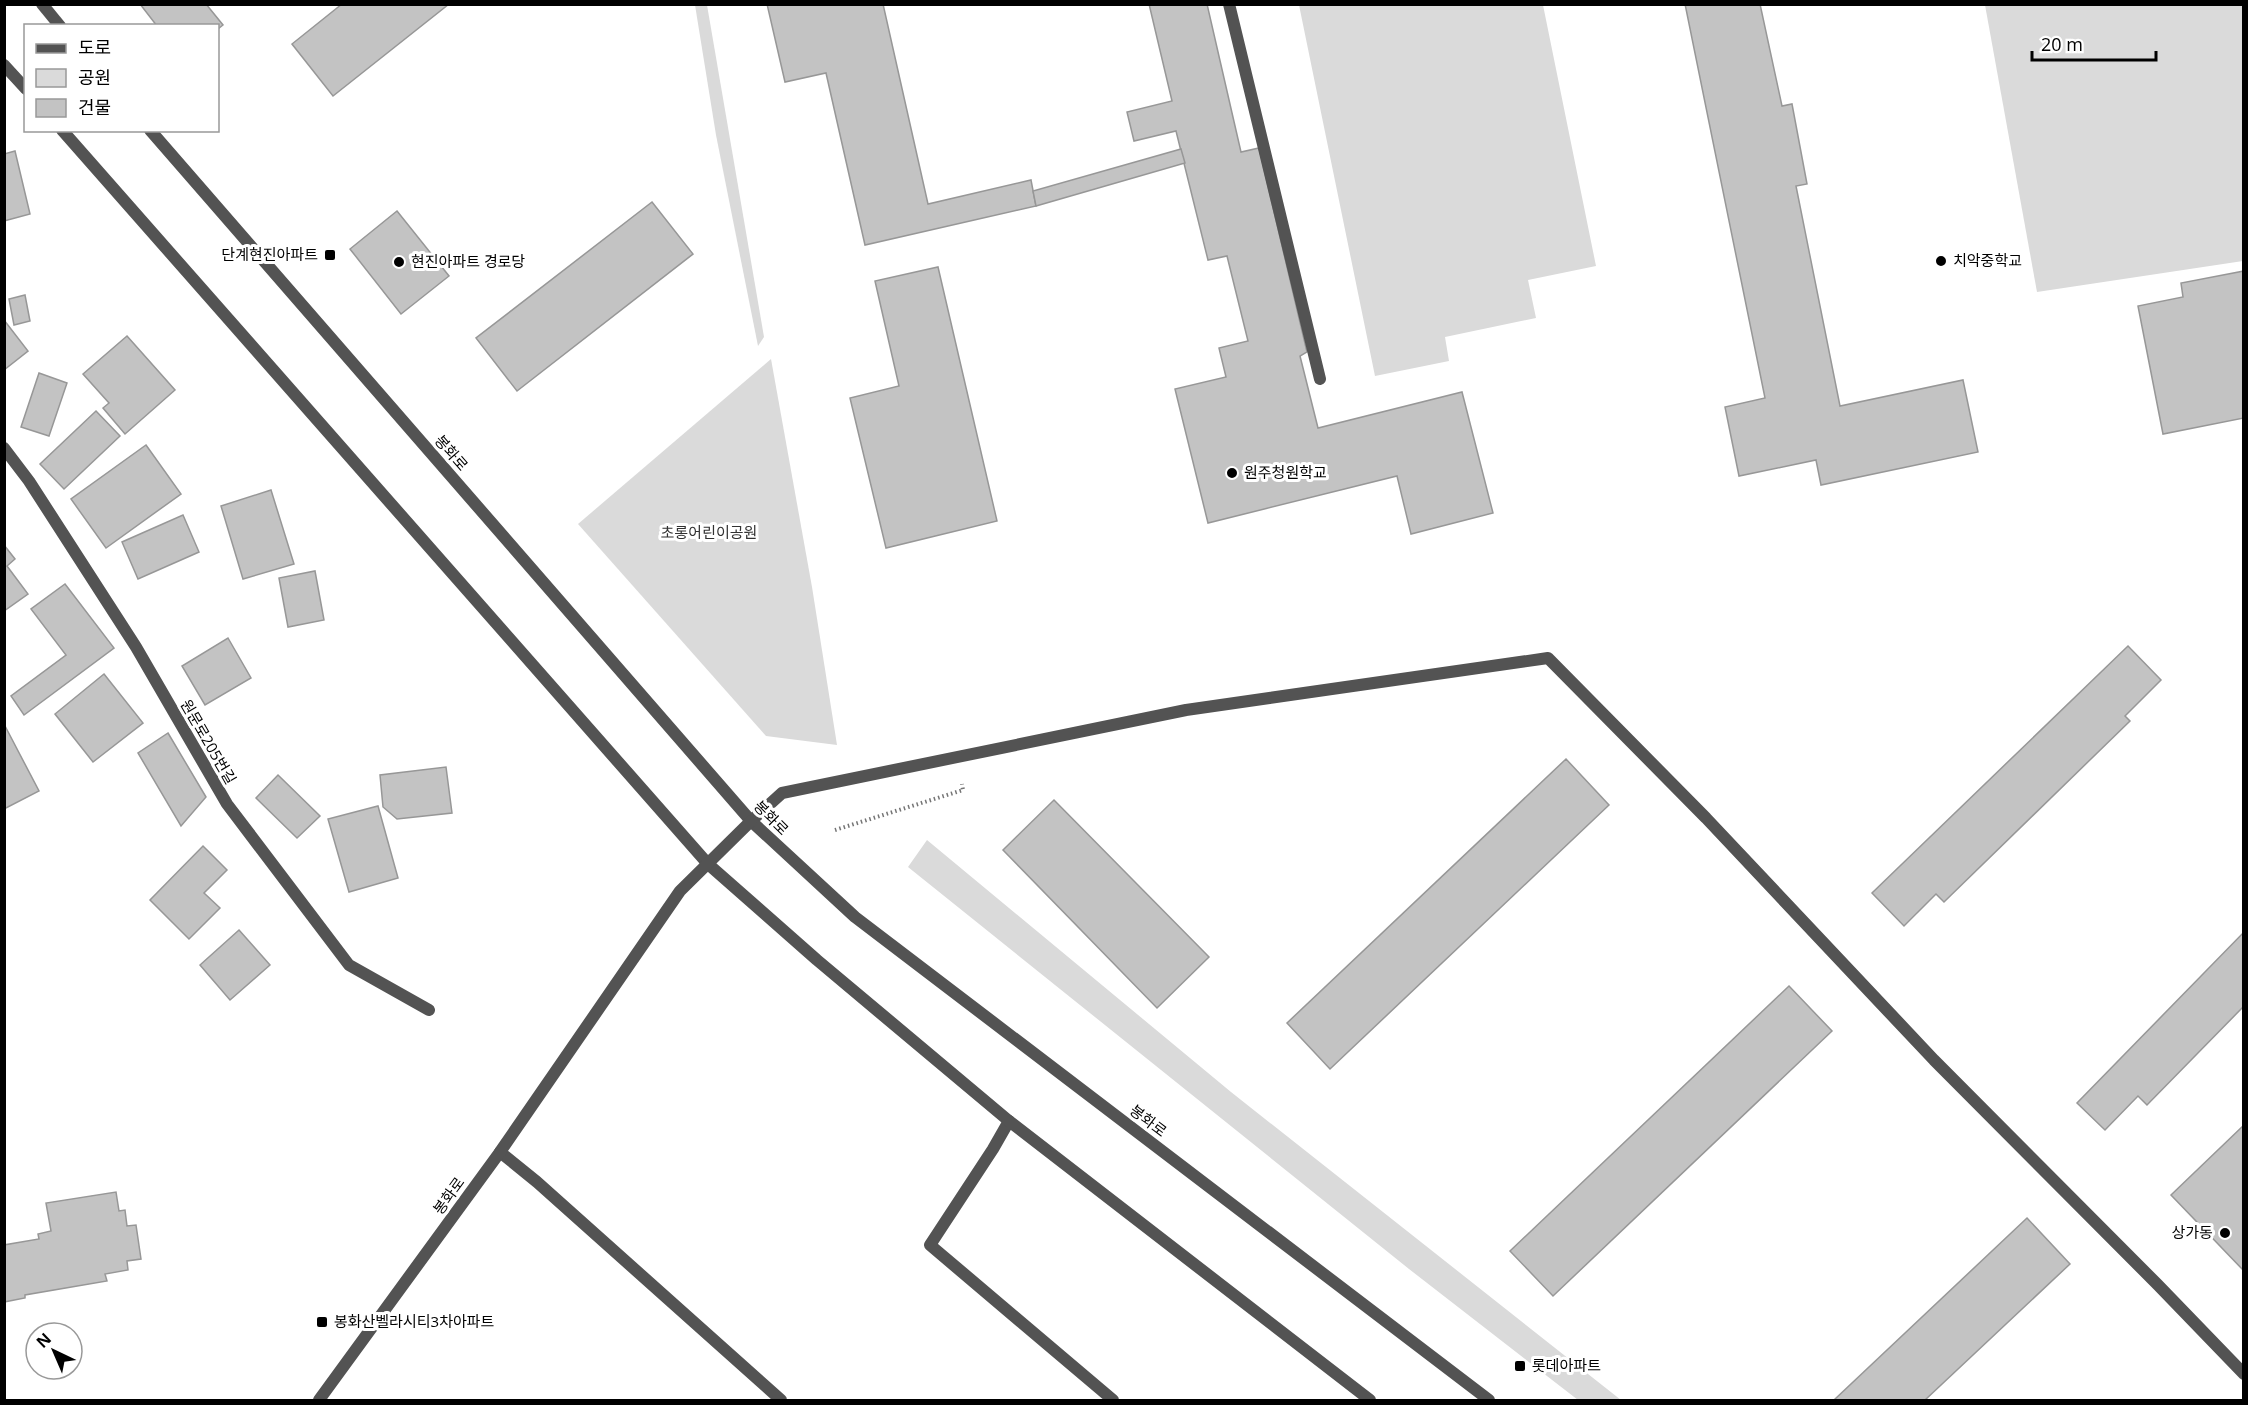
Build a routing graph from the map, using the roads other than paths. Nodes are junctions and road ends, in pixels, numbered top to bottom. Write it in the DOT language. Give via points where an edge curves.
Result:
graph roads {
  1 [pos="42,4"];
  2 [pos="1229,4"];
  3 [pos="58,24"];
  4 [pos="4,65"];
  5 [pos="24,87"];
  6 [pos="64,132"];
  7 [pos="152,132"];
  8 [pos="1320,379"];
  9 [pos="4,448"];
  10 [pos="751,820"];
  11 [pos="708,864"];
  12 [pos="429,1010"];
  13 [pos="1009,1121"];
  14 [pos="500,1152"];
  15 [pos="2244,1374"];
  16 [pos="319,1401"];
  17 [pos="781,1401"];
  18 [pos="1113,1401"];
  19 [pos="1370,1401"];
  20 [pos="1489,1401"];
  1 -- 3 [label="street"];
  2 -- 8 [label="street"];
  4 -- 5 [label="street"];
  6 -- 11 [label="street"];
  7 -- 10 [label="street, 봉화로"];
  9 -- 12 [label="street, 원문로205번길" via="136,647 227,804 320,927 349,965"];
  10 -- 11 [label="street, 봉화로"];
  10 -- 15 [label="street, 봉화로" via="782,793 1186,710 1548,658 1706,818 1934,1060"];
  10 -- 20 [label="street, 봉화로" via="855,917"];
  11 -- 13 [label="street"];
  11 -- 14 [label="street, 봉화로" via="680,891"];
  13 -- 18 [label="street" via="930,1245"];
  13 -- 19 [label="street"];
  14 -- 16 [label="street, 봉화로"];
  14 -- 17 [label="street"];
}
